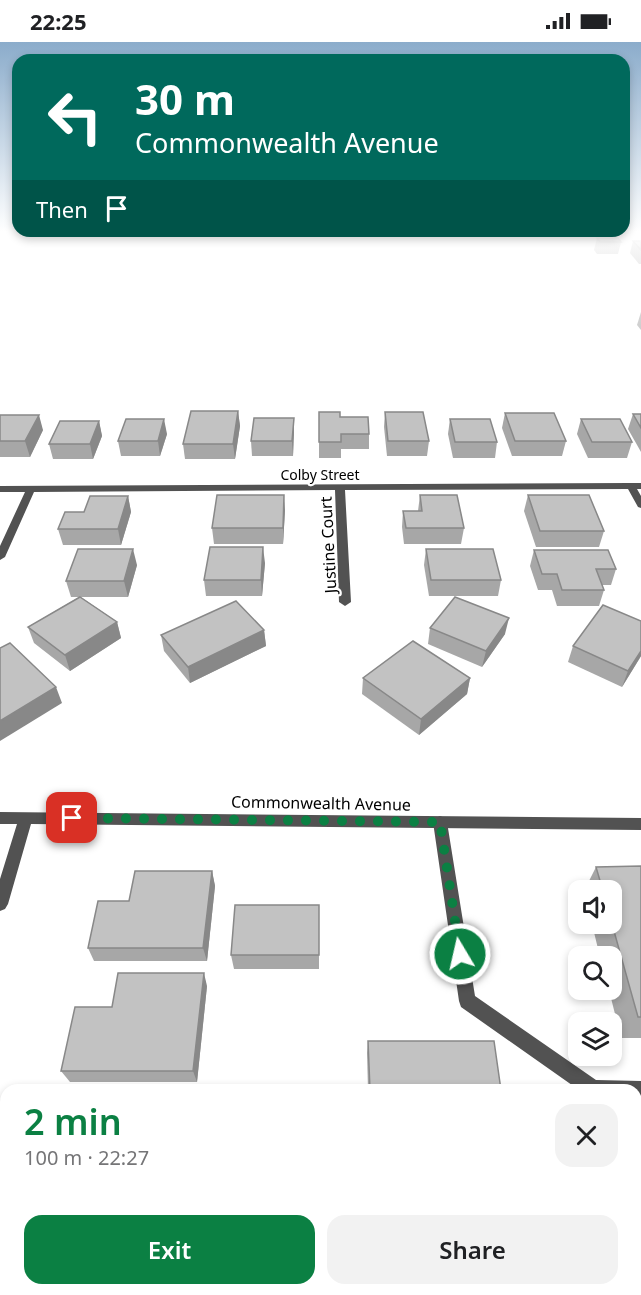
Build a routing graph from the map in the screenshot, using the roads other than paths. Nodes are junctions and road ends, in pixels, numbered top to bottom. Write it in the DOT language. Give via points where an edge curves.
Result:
graph roads {
  1 [pos="636,486"];
  2 [pos="340,488"];
  3 [pos="0,489"];
  4 [pos="31,489"];
  5 [pos="641,505"];
  6 [pos="0,557"];
  7 [pos="345,602"];
  8 [pos="0,818"];
  9 [pos="26,818"];
  10 [pos="440,822"];
  11 [pos="641,824"];
  12 [pos="0,904"];
  13 [pos="586,1084"];
  1 -- 2 [label="street, Colby Street"];
  1 -- 5 [label="street"];
  2 -- 4 [label="street, Colby Street"];
  2 -- 7 [label="street, Justine Court"];
  3 -- 4 [label="street, Colby Street"];
  4 -- 6 [label="street"];
  8 -- 9 [label="street, Commonwealth Avenue"];
  9 -- 10 [label="street, Commonwealth Avenue"];
  9 -- 12 [label="street"];
  10 -- 11 [label="street, Commonwealth Avenue"];
  10 -- 13 [label="street" via="467,1001"];
}
